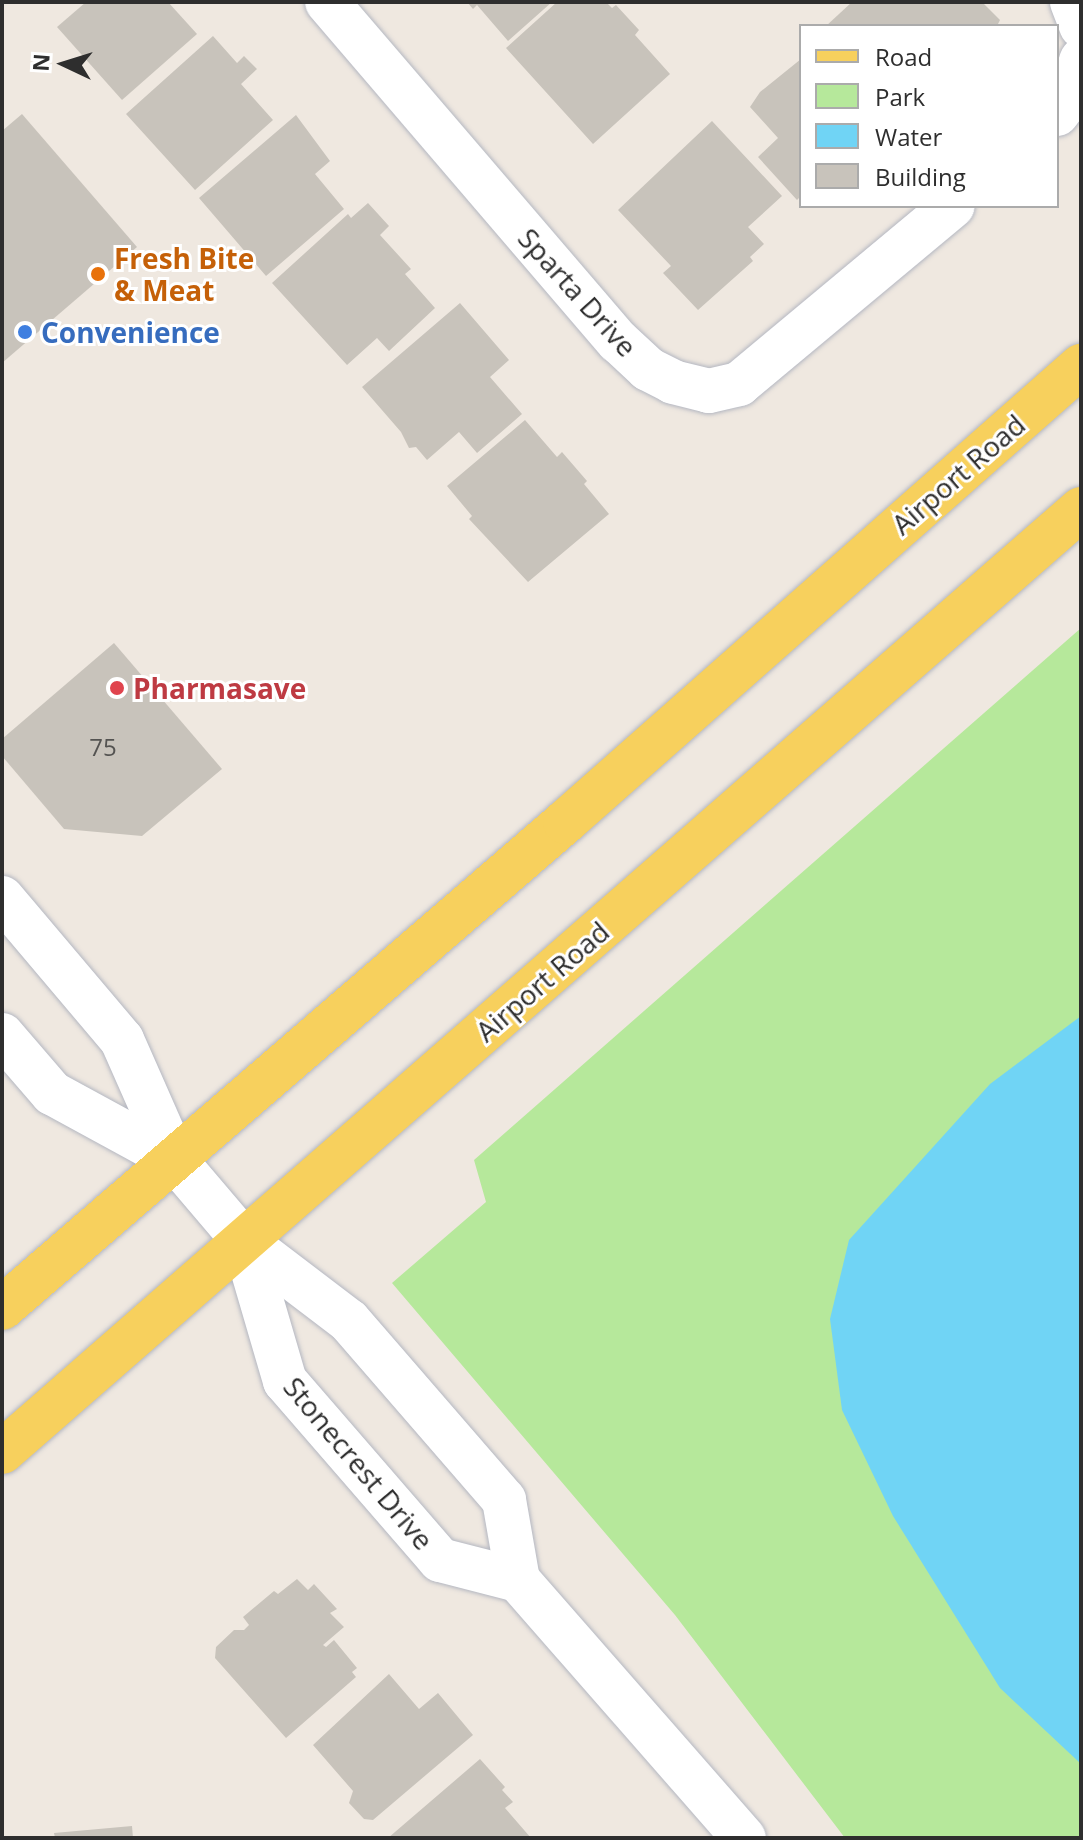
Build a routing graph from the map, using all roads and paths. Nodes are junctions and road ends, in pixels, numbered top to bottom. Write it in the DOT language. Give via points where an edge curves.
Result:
graph roads {
  1 [pos="327,2"];
  2 [pos="1072,2"];
  3 [pos="1081,26"];
  4 [pos="1081,60"];
  5 [pos="1059,111"];
  6 [pos="951,208"];
  7 [pos="1081,366"];
  8 [pos="1081,509"];
  9 [pos="2,898"];
  10 [pos="2,1035"];
  11 [pos="175,1160"];
  12 [pos="244,1241"];
  13 [pos="2,1308"];
  14 [pos="2,1452"];
  15 [pos="518,1580"];
  16 [pos="744,1838"];
  1 -- 6 [label="street, Sparta Drive" via="618,341 648,369 673,382 709,391 739,384"];
  2 -- 3 [label="street"];
  4 -- 5 [label="street"];
  7 -- 11 [label="main road, Airport Road"];
  8 -- 12 [label="main road, Airport Road"];
  9 -- 11 [label="street" via="122,1040"];
  10 -- 11 [label="street" via="52,1093"];
  11 -- 12 [label="street, Stonecrest Drive"];
  11 -- 13 [label="main road, Airport Road"];
  12 -- 14 [label="main road, Airport Road"];
  12 -- 15 [label="street, Stonecrest Drive" via="349,1321 504,1500"];
  12 -- 15 [label="street, Stonecrest Drive" via="285,1381 440,1560"];
  15 -- 16 [label="street"];
}
